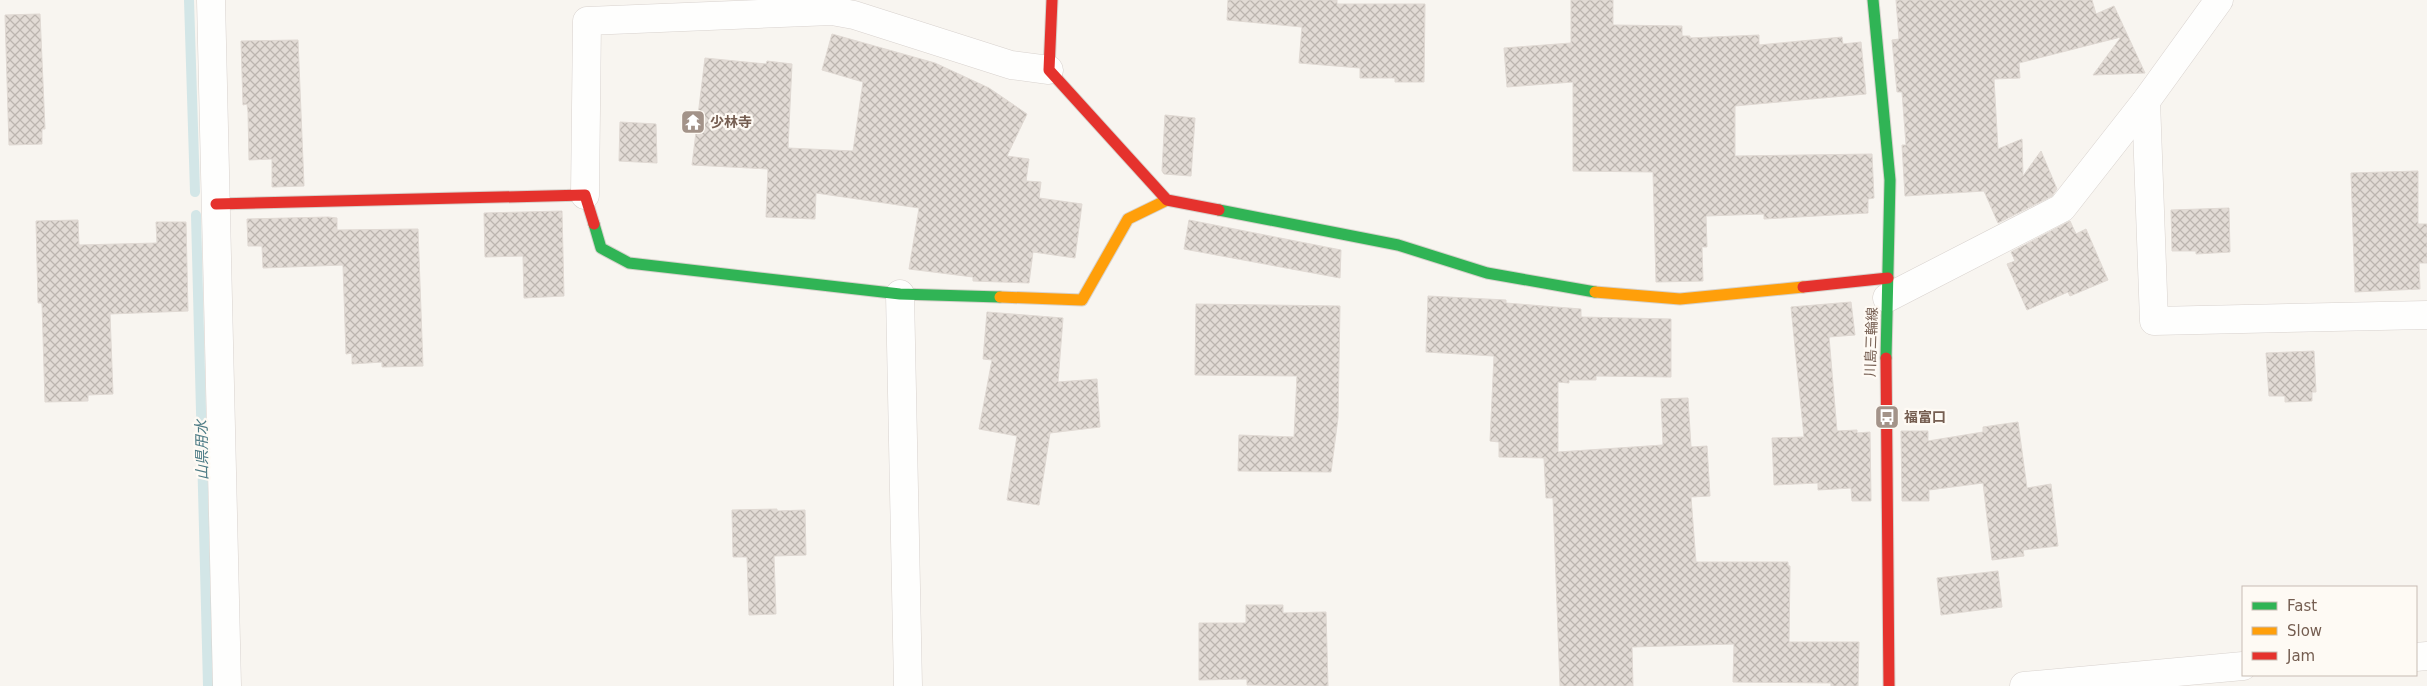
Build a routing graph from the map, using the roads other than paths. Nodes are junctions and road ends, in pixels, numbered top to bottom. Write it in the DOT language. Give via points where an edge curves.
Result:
graph roads {
  1 [pos="211,0"];
  2 [pos="1052,0"];
  3 [pos="1873,0"];
  4 [pos="2219,0"];
  5 [pos="1049,70"];
  6 [pos="2146,101"];
  7 [pos="585,195"];
  8 [pos="1167,200"];
  9 [pos="216,204"];
  10 [pos="1888,288"];
  11 [pos="900,294"];
  12 [pos="2427,315"];
  13 [pos="2242,666"];
  14 [pos="227,686"];
  15 [pos="908,686"];
  16 [pos="1889,686"];
  17 [pos="2024,686"];
  1 -- 9 [label="street"];
  2 -- 5 [label="street"];
  3 -- 10 [label="street, 川島三輪線" via="1890,180"];
  4 -- 6 [label="street"];
  5 -- 7 [label="street" via="1011,65 854,15 832,11 587,20"];
  5 -- 8 [label="street"];
  6 -- 10 [label="street" via="2062,208"];
  6 -- 12 [label="street" via="2154,321"];
  7 -- 9 [label="street"];
  7 -- 11 [label="street" via="600,248 629,264"];
  8 -- 10 [label="street" via="1398,245 1487,273 1606,294 1680,299"];
  8 -- 11 [label="street" via="1128,220 1082,300"];
  9 -- 14 [label="street"];
  10 -- 16 [label="street, 川島三輪線" via="1885,400"];
  11 -- 15 [label="street"];
  13 -- 17 [label="street"];
}
